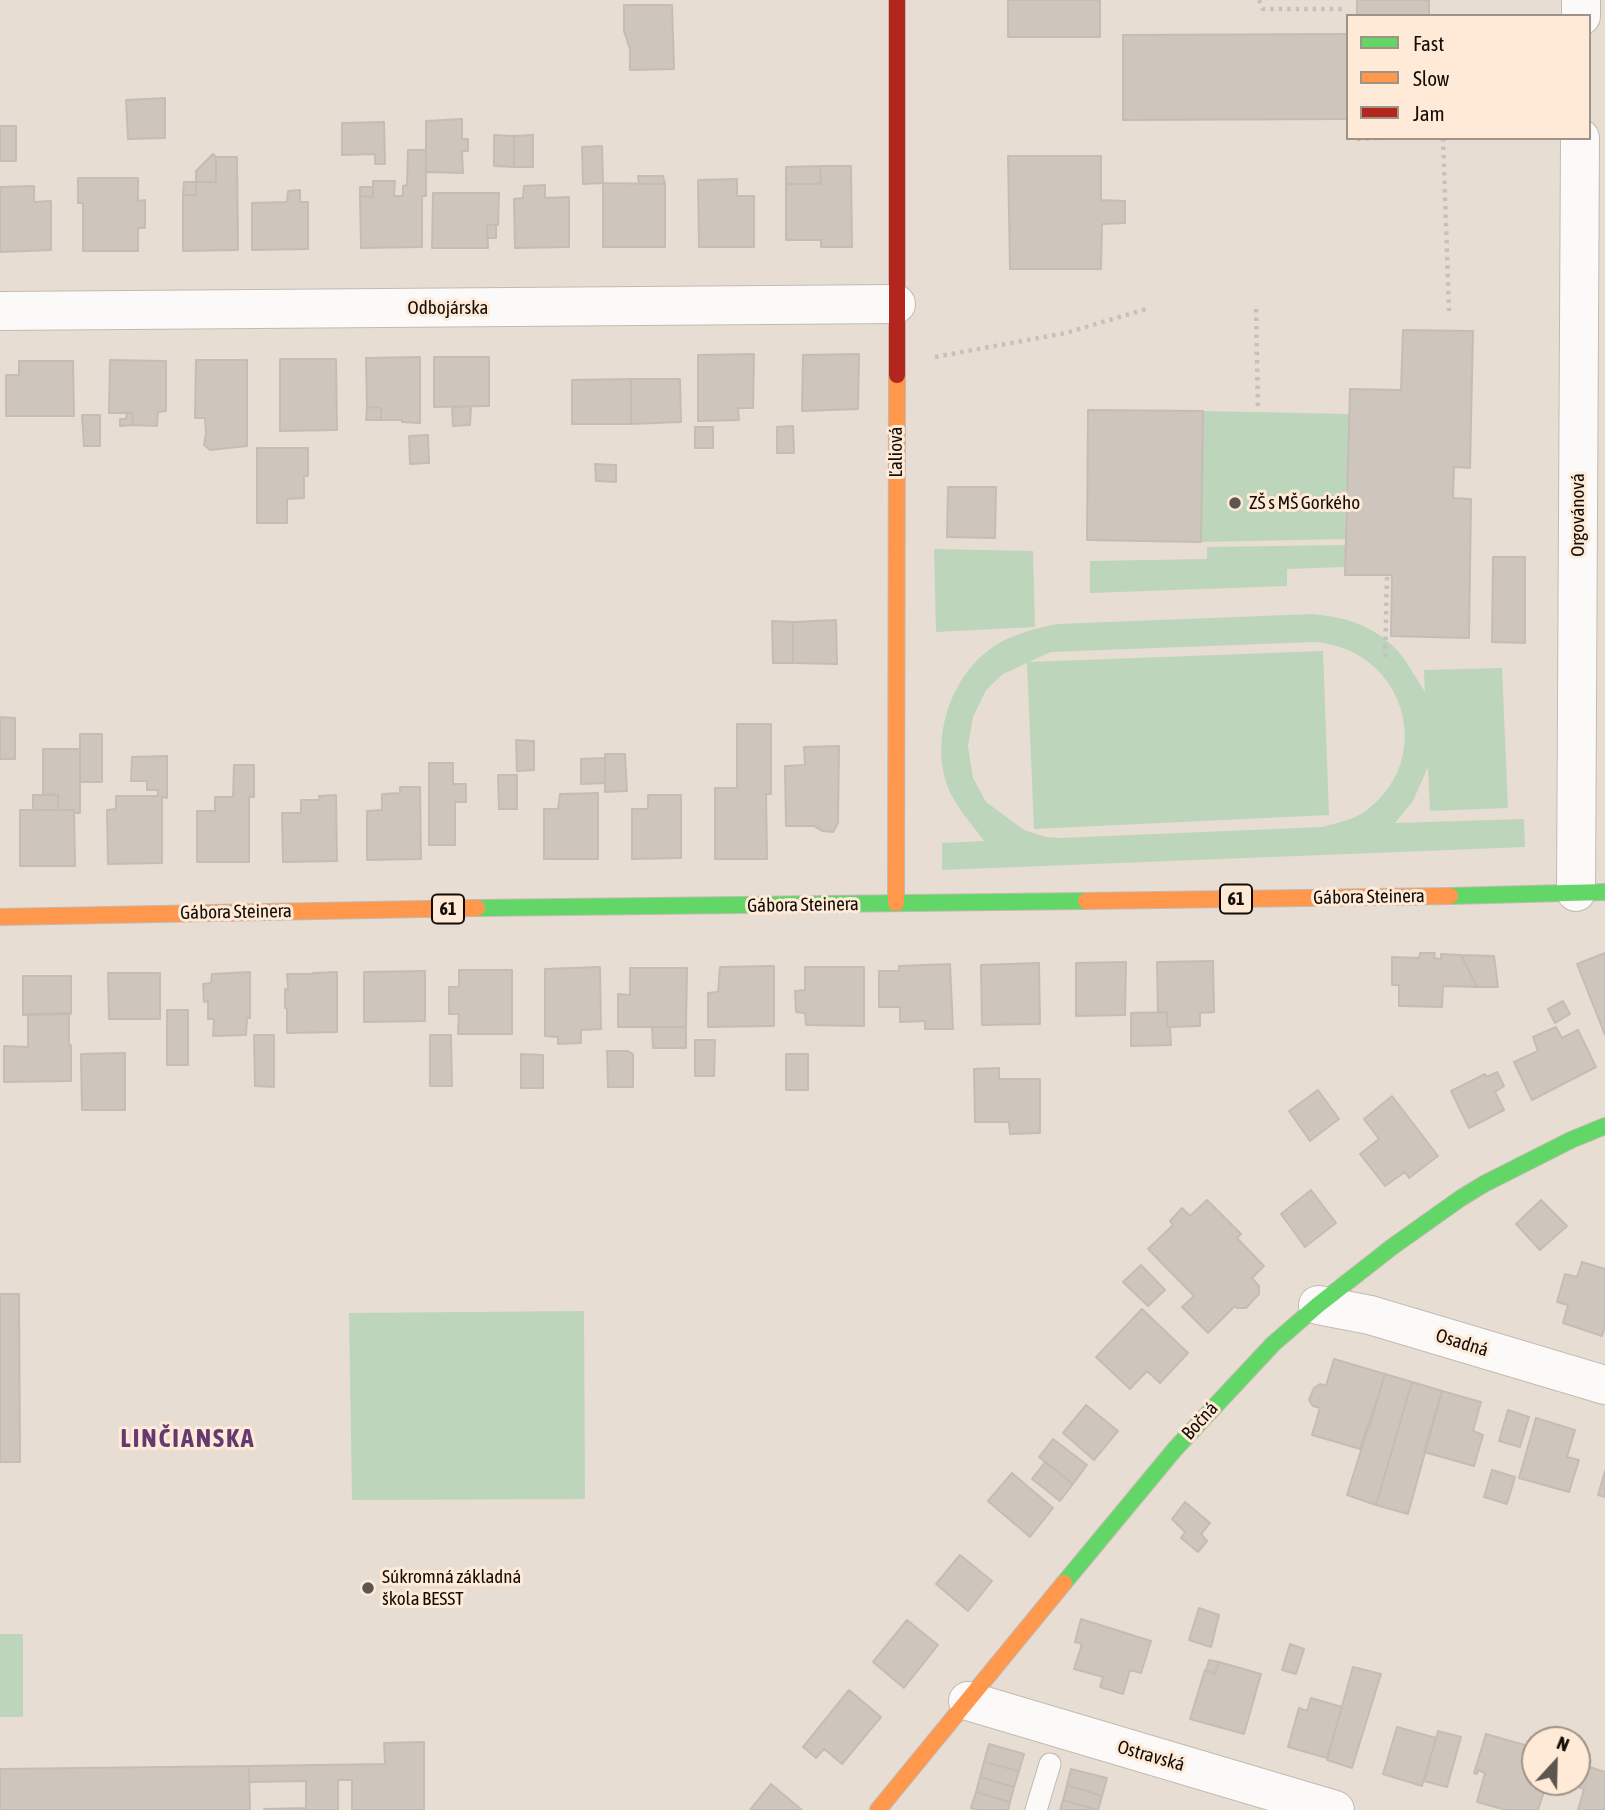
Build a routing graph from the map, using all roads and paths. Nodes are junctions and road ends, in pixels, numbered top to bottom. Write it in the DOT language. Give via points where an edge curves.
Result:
graph roads {
  1 [pos="897,0"];
  2 [pos="1259,0"];
  3 [pos="1342,9"];
  4 [pos="1443,140"];
  5 [pos="1580,140"];
  6 [pos="1592,281"];
  7 [pos="896,304"];
  8 [pos="1146,309"];
  9 [pos="1256,309"];
  10 [pos="0,311"];
  11 [pos="1449,311"];
  12 [pos="927,358"];
  13 [pos="1258,411"];
  14 [pos="1387,576"];
  15 [pos="1385,657"];
  16 [pos="1590,892"];
  17 [pos="895,903"];
  18 [pos="0,917"];
  19 [pos="1605,1126"];
  20 [pos="1318,1305"];
  21 [pos="1605,1385"];
  22 [pos="968,1701"];
  23 [pos="1050,1764"];
  24 [pos="878,1810"];
  25 [pos="1037,1810"];
  26 [pos="1335,1810"];
  1 -- 7 [label="street, Ľaliová"];
  2 -- 3 [label="path" via="1264,9"];
  4 -- 11 [label="path"];
  5 -- 6 [label="street, Orgovánová"];
  6 -- 16 [label="street, Orgovánová"];
  7 -- 10 [label="street, Odbojárska"];
  7 -- 17 [label="street, Ľaliová"];
  8 -- 12 [label="path" via="1066,333"];
  9 -- 13 [label="path"];
  14 -- 15 [label="path"];
  16 -- 17 [label="street, Gábora Steinera / 61"];
  17 -- 18 [label="street, Gábora Steinera / 61"];
  19 -- 20 [label="street, Bočná" via="1461,1198"];
  20 -- 21 [label="street, Osadná" via="1370,1315"];
  20 -- 22 [label="street, Bočná" via="1248,1369 1175,1449"];
  22 -- 24 [label="street, Bočná"];
  22 -- 26 [label="street, Ostravská"];
  23 -- 25 [label="lane"];
}
